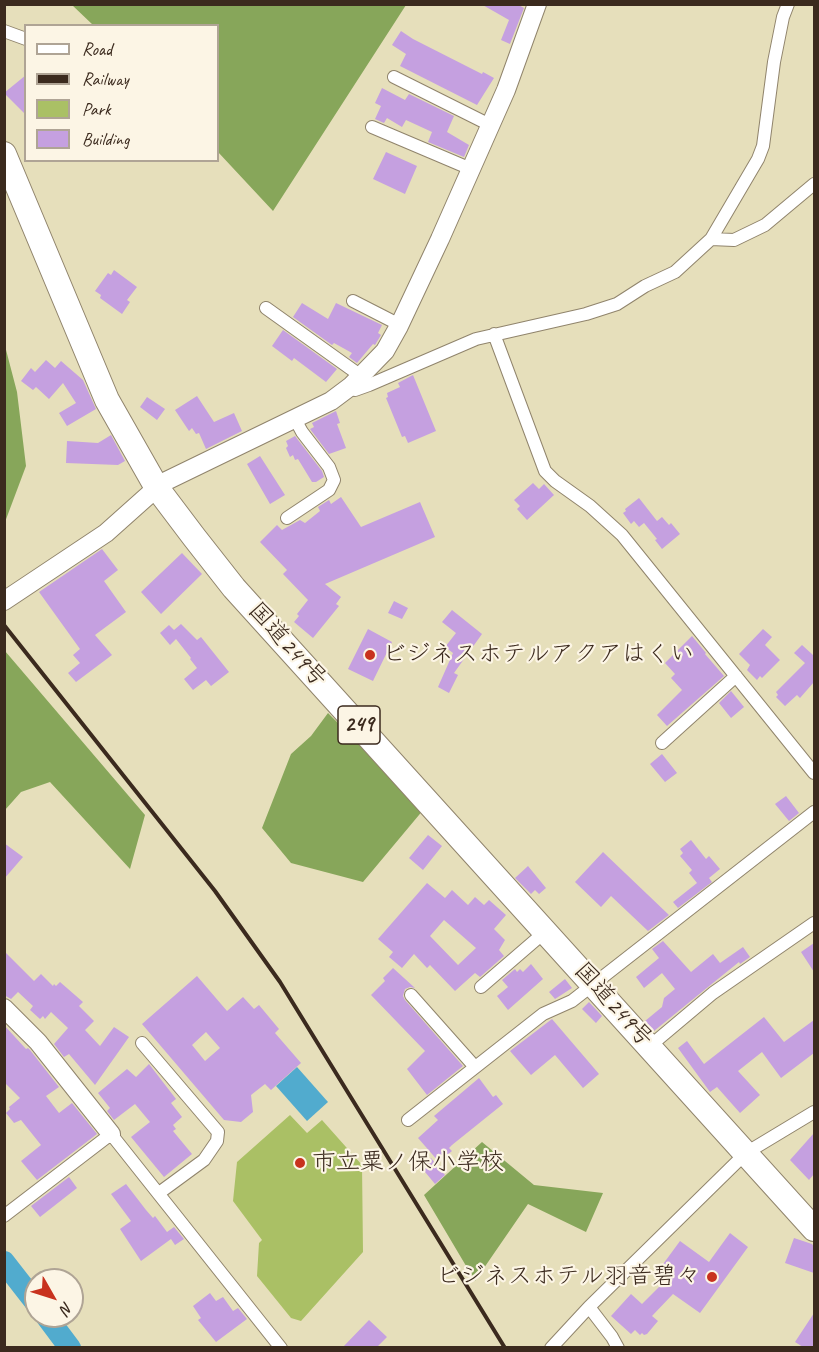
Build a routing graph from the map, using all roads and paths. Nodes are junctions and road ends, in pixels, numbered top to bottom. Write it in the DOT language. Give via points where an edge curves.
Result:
graph roads {
  1 [pos="537,4"];
  2 [pos="788,4"];
  3 [pos="4,31"];
  4 [pos="24,38"];
  5 [pos="394,77"];
  6 [pos="490,125"];
  7 [pos="372,127"];
  8 [pos="4,154"];
  9 [pos="471,170"];
  10 [pos="814,184"];
  11 [pos="711,239"];
  12 [pos="353,301"];
  13 [pos="266,308"];
  14 [pos="400,325"];
  15 [pos="494,334"];
  16 [pos="356,381"];
  17 [pos="295,419"];
  18 [pos="157,488"];
  19 [pos="286,518"];
  20 [pos="4,602"];
  21 [pos="736,676"];
  22 [pos="662,743"];
  23 [pos="814,774"];
  24 [pos="814,812"];
  25 [pos="814,923"];
  26 [pos="546,932"];
  27 [pos="593,983"];
  28 [pos="481,987"];
  29 [pos="411,995"];
  30 [pos="4,1008"];
  31 [pos="142,1043"];
  32 [pos="650,1046"];
  33 [pos="475,1068"];
  34 [pos="814,1112"];
  35 [pos="408,1120"];
  36 [pos="111,1134"];
  37 [pos="746,1153"];
  38 [pos="159,1193"];
  39 [pos="4,1216"];
  40 [pos="814,1229"];
  41 [pos="589,1307"];
  42 [pos="280,1347"];
  43 [pos="551,1347"];
  44 [pos="618,1347"];
  1 -- 6 [label="street"];
  2 -- 11 [label="street" via="774,62 763,146"];
  3 -- 4 [label="street"];
  5 -- 6 [label="street"];
  6 -- 9 [label="street"];
  7 -- 9 [label="street"];
  8 -- 18 [label="highway, 国道249号 / 249" via="107,400"];
  9 -- 14 [label="street"];
  10 -- 11 [label="street" via="765,225 734,240"];
  11 -- 15 [label="street" via="675,272 617,304"];
  12 -- 14 [label="street"];
  13 -- 16 [label="street"];
  14 -- 16 [label="street" via="385,351"];
  15 -- 16 [label="street" via="355,390"];
  15 -- 21 [label="street" via="545,471 622,535"];
  16 -- 17 [label="street" via="331,401"];
  17 -- 18 [label="street" via="215,455"];
  17 -- 19 [label="street" via="330,467 334,480 328,490"];
  18 -- 20 [label="street" via="106,533"];
  18 -- 26 [label="highway, 国道249号 / 249" via="234,588"];
  21 -- 22 [label="street"];
  21 -- 23 [label="street"];
  24 -- 27 [label="street"];
  25 -- 32 [label="street" via="713,993"];
  26 -- 27 [label="highway, 国道249号 / 249"];
  26 -- 28 [label="street"];
  27 -- 32 [label="highway, 国道249号 / 249"];
  27 -- 33 [label="street" via="572,1000 543,1014"];
  29 -- 33 [label="street"];
  30 -- 36 [label="street" via="38,1042"];
  31 -- 38 [label="street" via="218,1132 217,1141 204,1160"];
  32 -- 37 [label="highway, 国道249号 / 249"];
  33 -- 35 [label="street"];
  34 -- 37 [label="street"];
  36 -- 38 [label="street"];
  36 -- 39 [label="street"];
  37 -- 40 [label="highway, 国道249号 / 249"];
  37 -- 41 [label="street"];
  38 -- 42 [label="street"];
  41 -- 43 [label="street"];
  41 -- 44 [label="street"];
}
